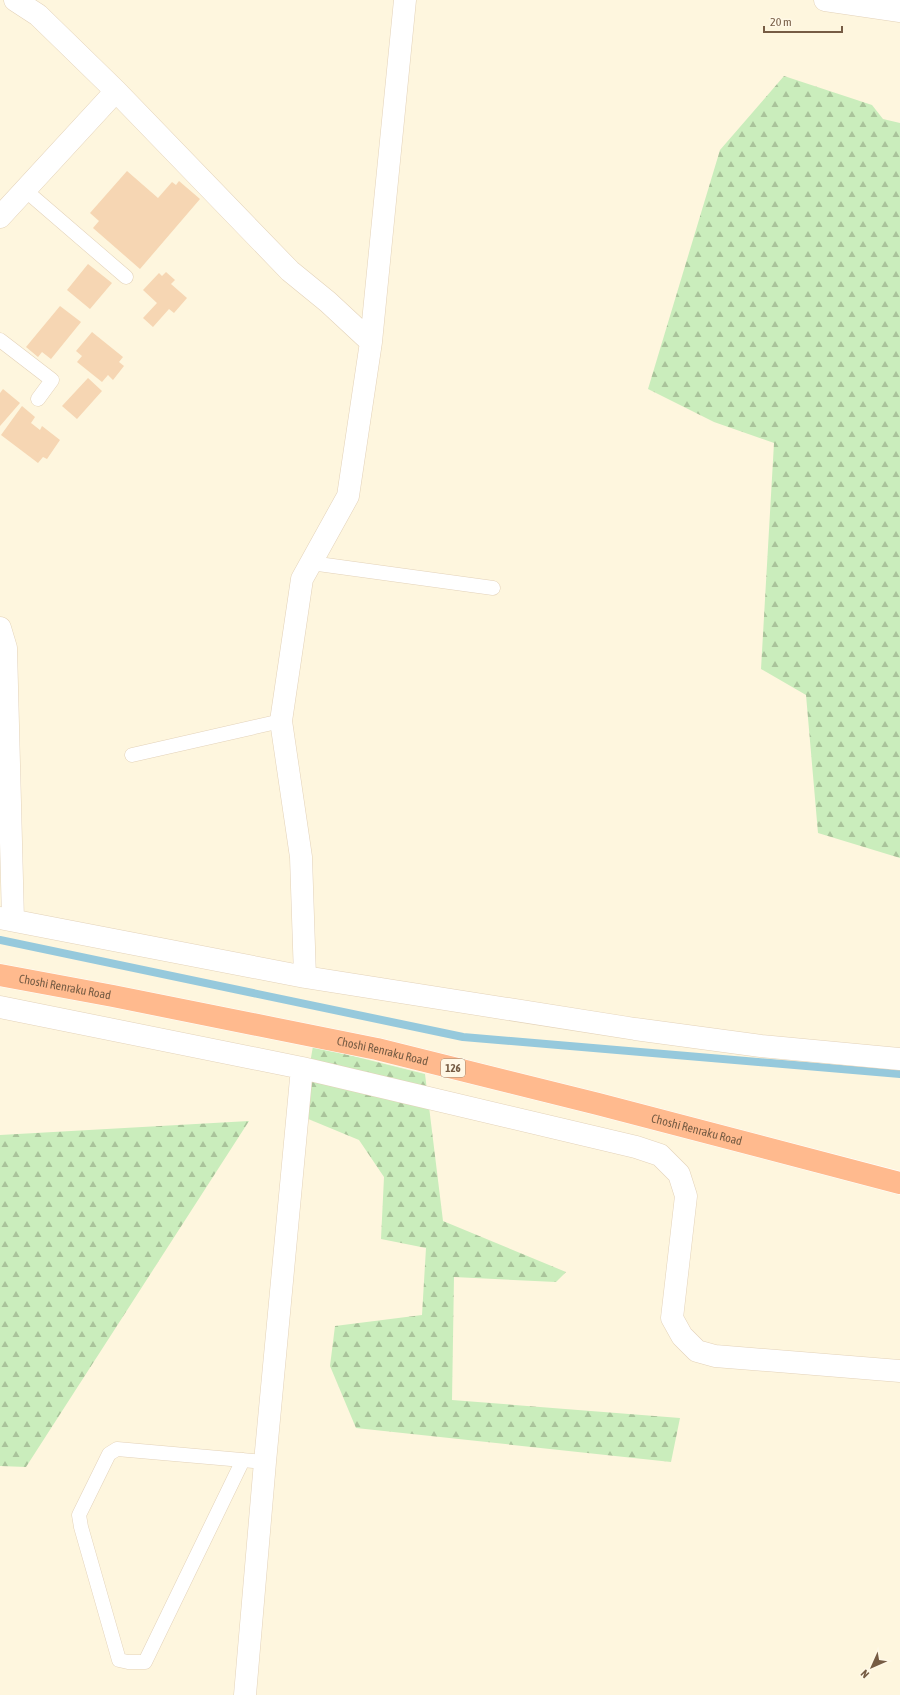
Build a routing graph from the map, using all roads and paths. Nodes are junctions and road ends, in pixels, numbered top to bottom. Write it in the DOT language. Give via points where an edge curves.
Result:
graph roads {
  1 [pos="15,0"];
  2 [pos="405,0"];
  3 [pos="825,0"];
  4 [pos="900,11"];
  5 [pos="116,91"];
  6 [pos="25,190"];
  7 [pos="0,217"];
  8 [pos="126,276"];
  9 [pos="0,340"];
  10 [pos="371,342"];
  11 [pos="38,399"];
  12 [pos="311,564"];
  13 [pos="493,588"];
  14 [pos="0,628"];
  15 [pos="281,721"];
  16 [pos="132,755"];
  17 [pos="6,919"];
  18 [pos="0,975"];
  19 [pos="306,977"];
  20 [pos="0,1007"];
  21 [pos="900,1059"];
  22 [pos="302,1068"];
  23 [pos="900,1184"];
  24 [pos="900,1371"];
  25 [pos="243,1460"];
  26 [pos="265,1462"];
  27 [pos="245,1695"];
  1 -- 5 [label="street" via="38,15"];
  2 -- 10 [label="street"];
  3 -- 4 [label="street"];
  5 -- 6 [label="street"];
  5 -- 10 [label="street" via="290,271"];
  6 -- 7 [label="street"];
  6 -- 8 [label="lane"];
  9 -- 11 [label="lane" via="52,380"];
  10 -- 12 [label="street" via="348,496"];
  12 -- 13 [label="lane"];
  12 -- 15 [label="street" via="302,579"];
  14 -- 17 [label="street" via="6,648"];
  15 -- 16 [label="lane"];
  15 -- 19 [label="street" via="300,858"];
  17 -- 19 [label="street"];
  18 -- 23 [label="highway, Choshi Renraku Road / 126" via="378,1049"];
  19 -- 21 [label="street" via="635,1029 761,1046"];
  20 -- 22 [label="street"];
  22 -- 24 [label="street" via="636,1147 660,1155 679,1174 686,1196 672,1318 682,1336 697,1351 715,1356"];
  22 -- 26 [label="street"];
  25 -- 25 [label="lane" via="117,1448 109,1454 79,1515 80,1527 120,1660 145,1662"];
  25 -- 26 [label="lane"];
  26 -- 27 [label="street"];
}
